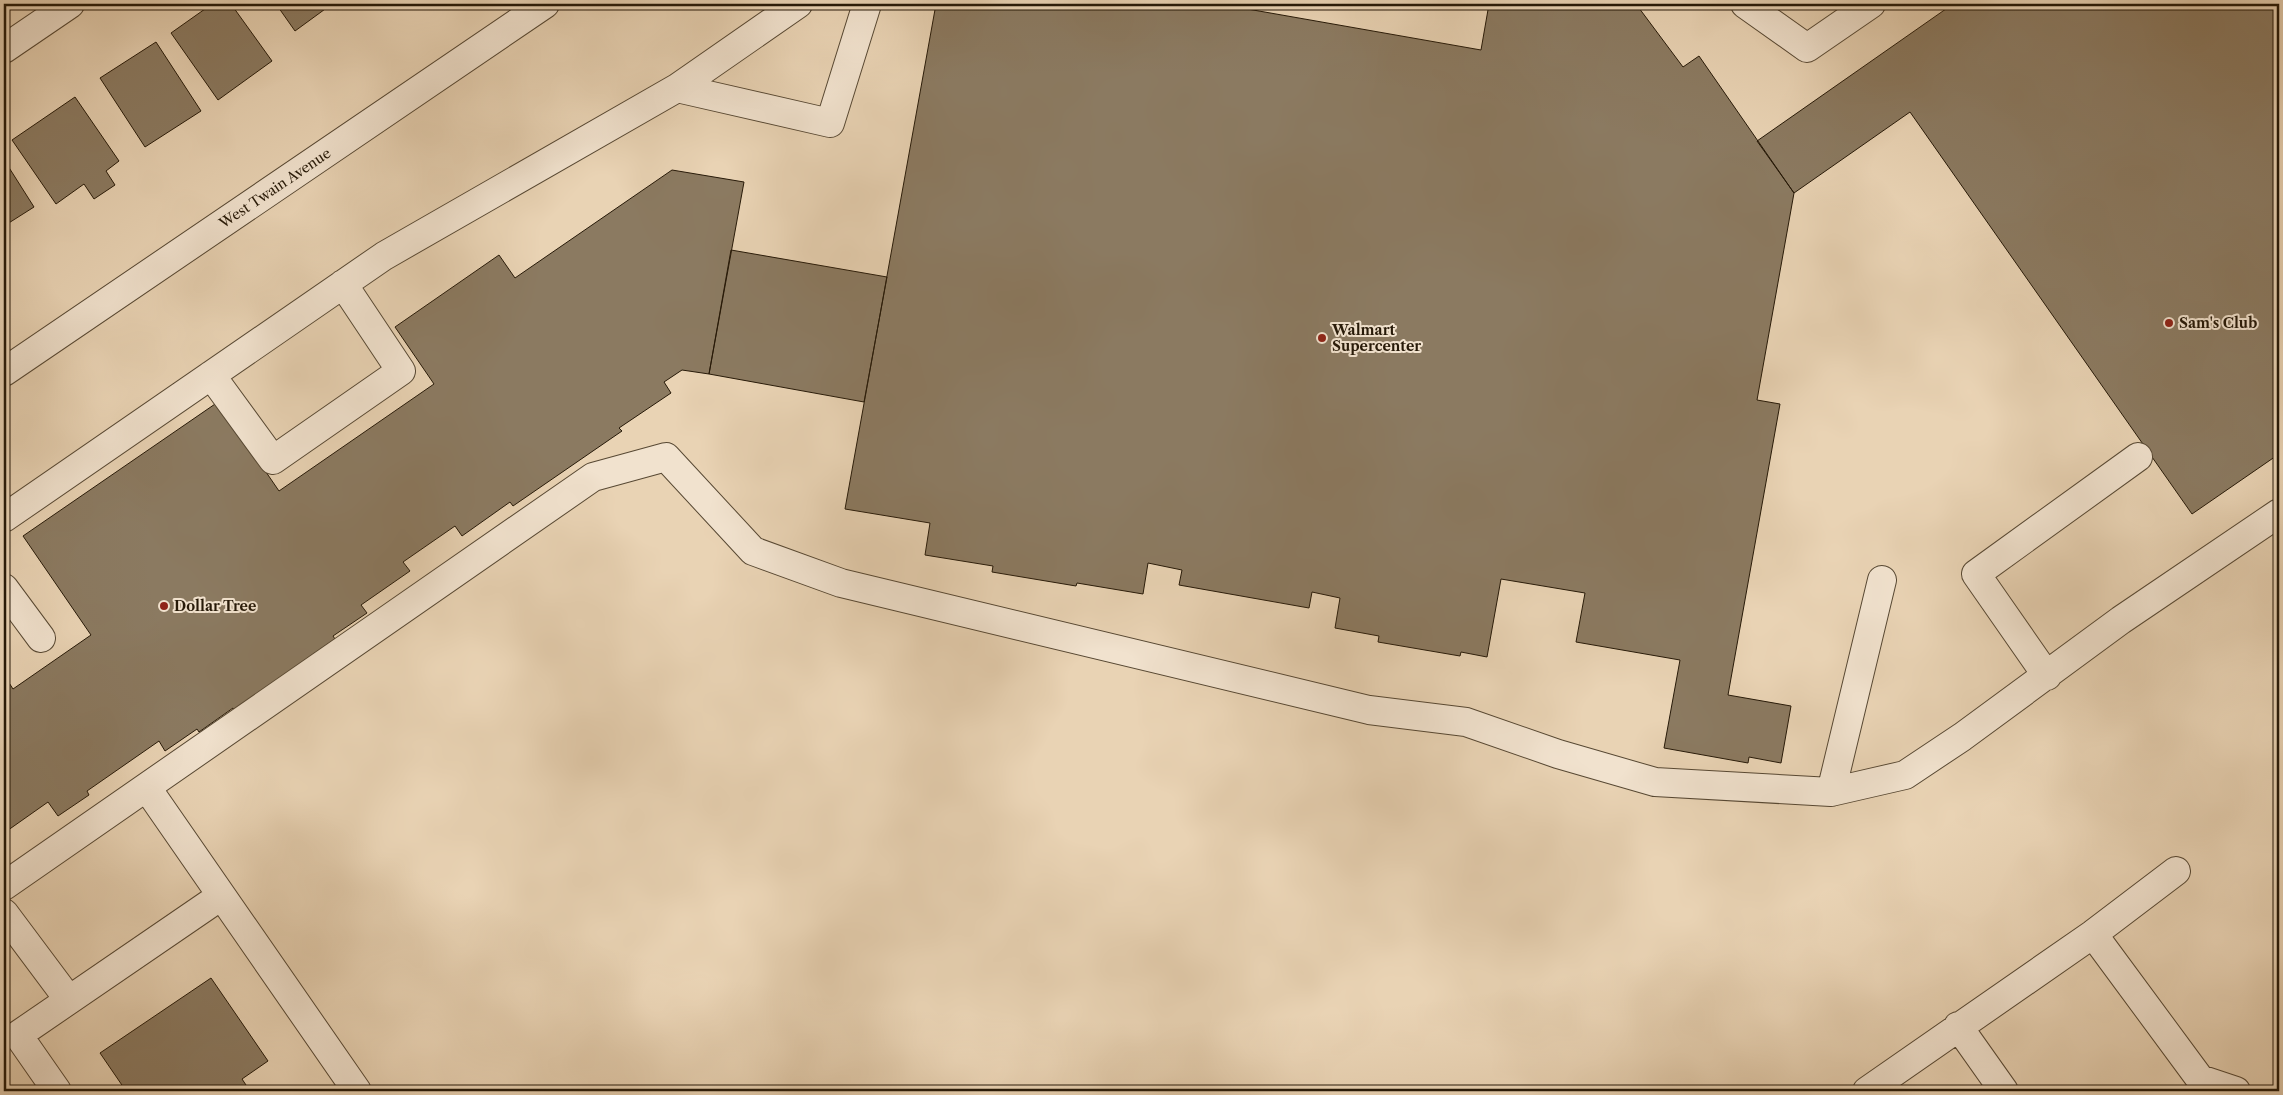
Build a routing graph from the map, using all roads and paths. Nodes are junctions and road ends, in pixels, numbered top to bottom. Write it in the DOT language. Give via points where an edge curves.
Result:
graph roads {
  1 [pos="70,4"];
  2 [pos="545,4"];
  3 [pos="798,4"];
  4 [pos="867,4"];
  5 [pos="1746,4"];
  6 [pos="1871,4"];
  7 [pos="4,48"];
  8 [pos="677,88"];
  9 [pos="343,284"];
  10 [pos="4,372"];
  11 [pos="211,375"];
  12 [pos="2138,457"];
  13 [pos="2279,513"];
  14 [pos="4,518"];
  15 [pos="1882,580"];
  16 [pos="4,588"];
  17 [pos="41,638"];
  18 [pos="2047,676"];
  19 [pos="146,788"];
  20 [pos="1831,792"];
  21 [pos="2176,870"];
  22 [pos="4,886"];
  23 [pos="221,896"];
  24 [pos="4,913"];
  25 [pos="2093,934"];
  26 [pos="69,1000"];
  27 [pos="1958,1026"];
  28 [pos="2191,1085"];
  29 [pos="57,1091"];
  30 [pos="355,1091"];
  31 [pos="1866,1091"];
  32 [pos="2004,1091"];
  33 [pos="2236,1091"];
  1 -- 7 [label="street"];
  2 -- 10 [label="street, West Twain Avenue"];
  3 -- 8 [label="street"];
  4 -- 8 [label="street" via="830,123"];
  5 -- 6 [label="street" via="1807,48"];
  8 -- 9 [label="street" via="384,256"];
  9 -- 11 [label="street"];
  9 -- 11 [label="street" via="401,371 273,460"];
  11 -- 14 [label="street"];
  12 -- 18 [label="street" via="1976,574"];
  13 -- 18 [label="street" via="2121,620"];
  15 -- 20 [label="street"];
  16 -- 17 [label="street"];
  18 -- 20 [label="street" via="1905,775"];
  19 -- 20 [label="street" via="593,477 666,457 754,551 841,583 1369,710 1466,722 1558,754 1655,782"];
  19 -- 22 [label="street"];
  19 -- 23 [label="street"];
  21 -- 25 [label="street"];
  23 -- 26 [label="street"];
  23 -- 30 [label="street"];
  24 -- 26 [label="street"];
  25 -- 27 [label="street"];
  25 -- 28 [label="street"];
  26 -- 29 [label="street" via="18,1035"];
  27 -- 31 [label="street"];
  27 -- 32 [label="street"];
  28 -- 33 [label="street"];
}
